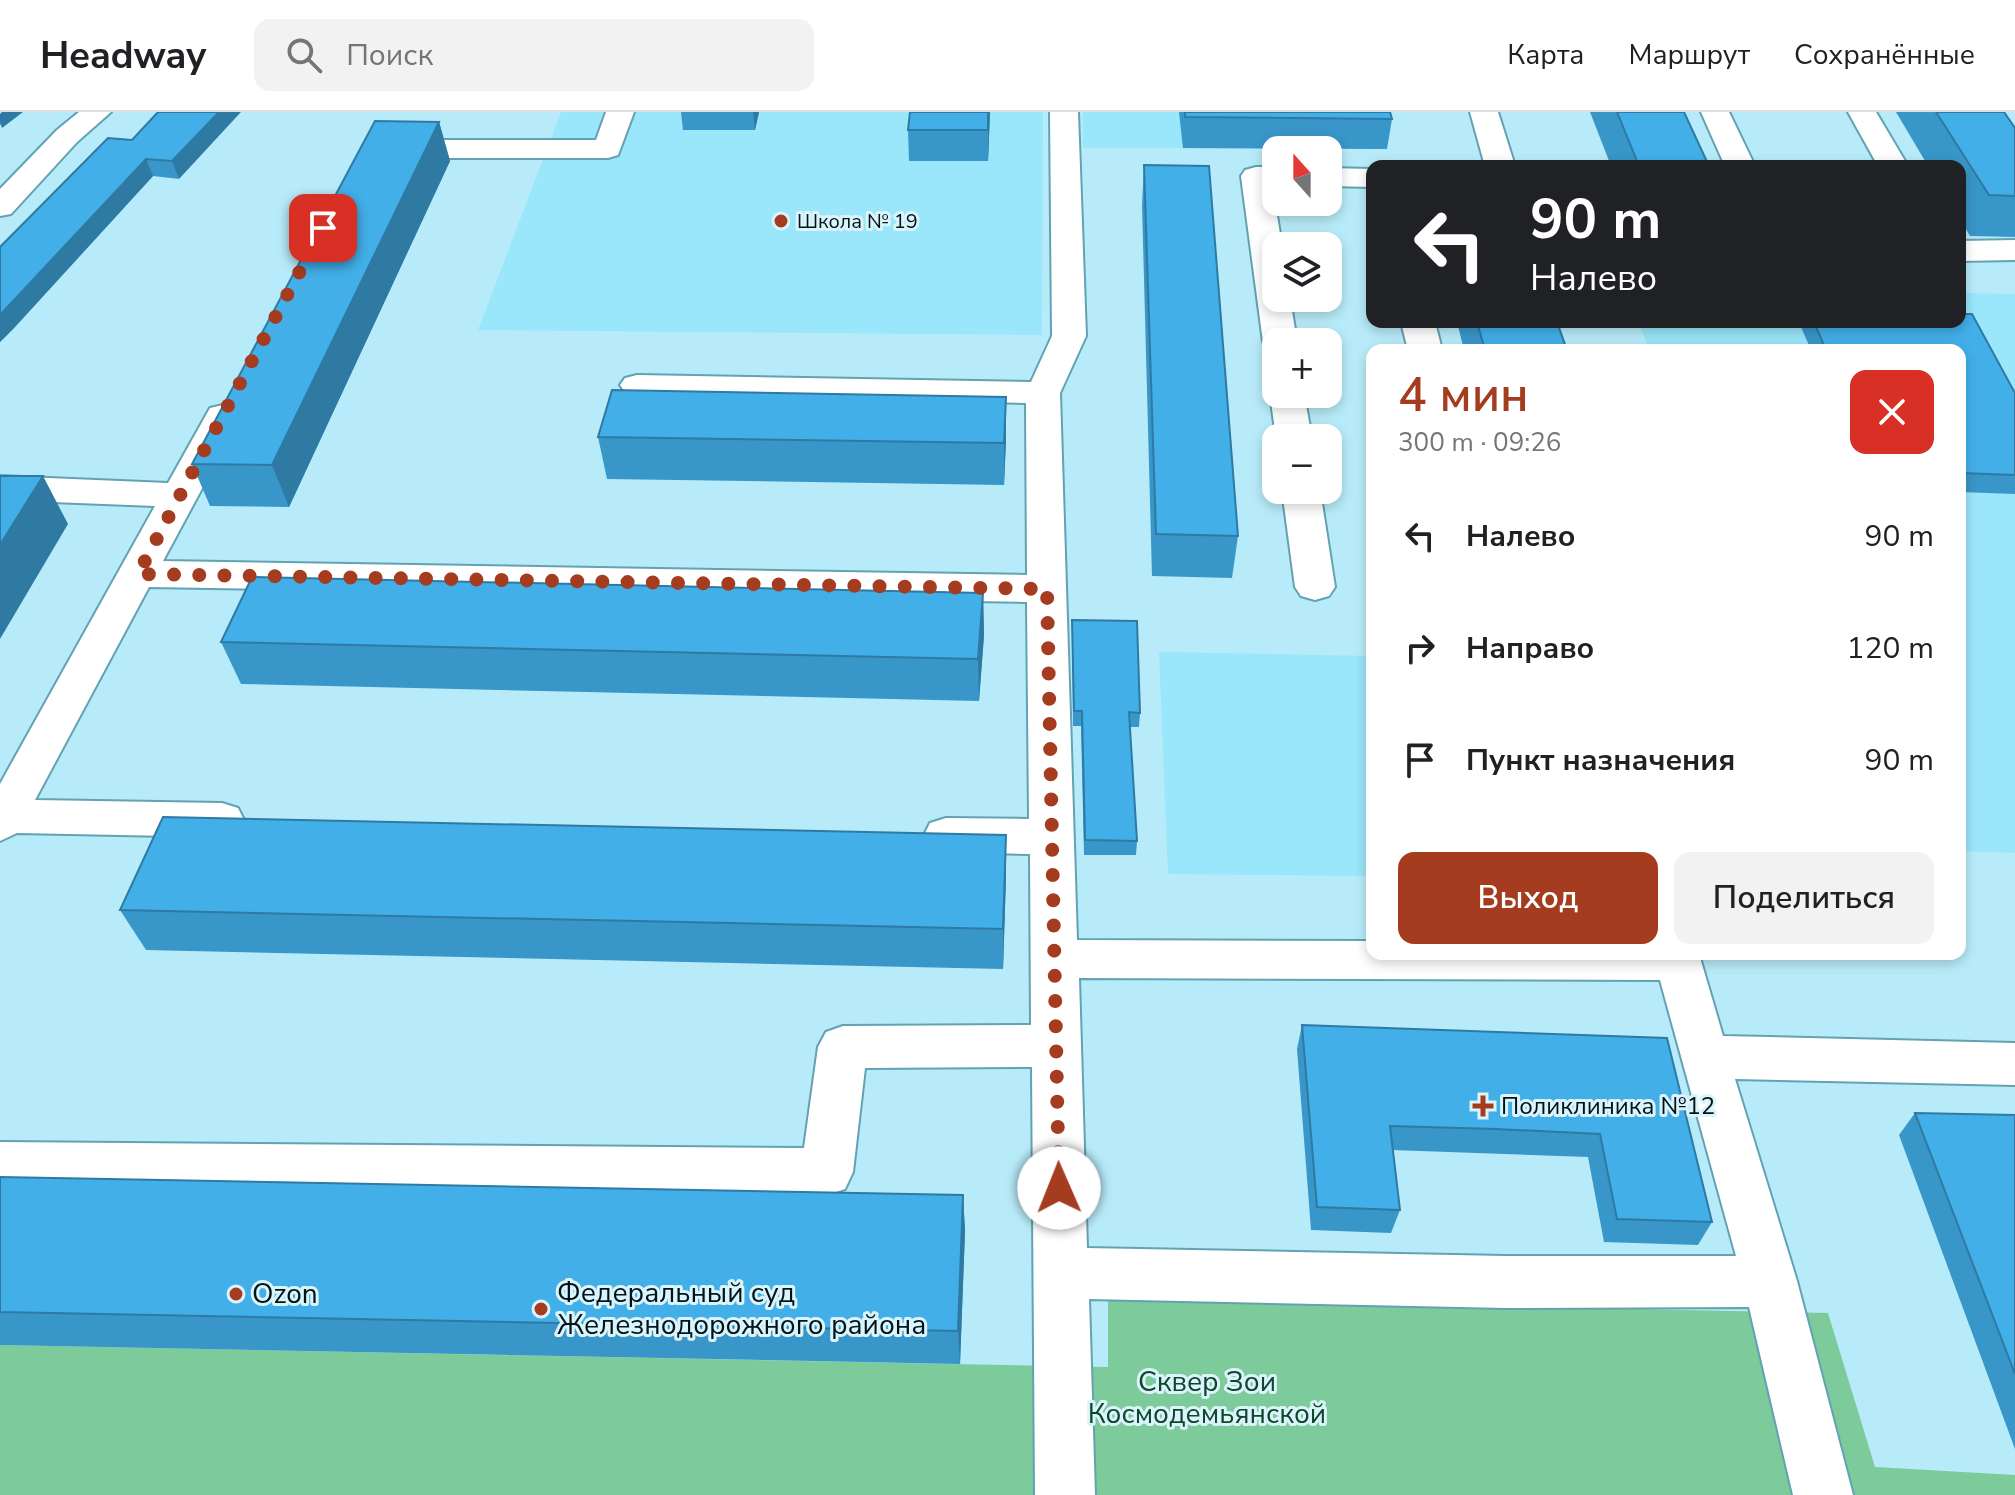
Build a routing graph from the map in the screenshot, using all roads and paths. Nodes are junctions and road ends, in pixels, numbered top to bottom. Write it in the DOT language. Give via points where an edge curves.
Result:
graph roads {
  1 [pos="97,112"];
  2 [pos="620,112"];
  3 [pos="1064,112"];
  4 [pos="1484,112"];
  5 [pos="1715,112"];
  6 [pos="1862,112"];
  7 [pos="1498,160"];
  8 [pos="1737,160"];
  9 [pos="1890,160"];
  10 [pos="359,162"];
  11 [pos="1262,176"];
  12 [pos="1342,177"];
  13 [pos="1366,178"];
  14 [pos="0,207"];
  15 [pos="2015,250"];
  16 [pos="1966,251"];
  17 [pos="1278,328"];
  18 [pos="240,384"];
  19 [pos="637,385"];
  20 [pos="1043,393"];
  21 [pos="0,488"];
  22 [pos="180,495"];
  23 [pos="1303,504"];
  24 [pos="138,574"];
  25 [pos="1315,587"];
  26 [pos="1047,589"];
  27 [pos="2,820"];
  28 [pos="259,821"];
  29 [pos="909,834"];
  30 [pos="1052,837"];
  31 [pos="1054,959"];
  32 [pos="1366,960"];
  33 [pos="1366,960"];
  34 [pos="1056,1046"];
  35 [pos="1704,1057"];
  36 [pos="2015,1064"];
  37 [pos="0,1165"];
  38 [pos="1060,1273"];
  39 [pos="1770,1281"];
  40 [pos="1065,1495"];
  41 [pos="1823,1495"];
  1 -- 14 [label="street"];
  2 -- 10 [label="street" via="608,149 366,148"];
  3 -- 20 [label="street" via="1069,336"];
  4 -- 7 [label="street"];
  5 -- 8 [label="street"];
  6 -- 9 [label="street"];
  11 -- 17 [label="street" via="1256,176"];
  12 -- 13 [label="street"];
  15 -- 16 [label="street"];
  18 -- 22 [label="street"];
  19 -- 20 [label="street"];
  20 -- 26 [label="street"];
  21 -- 22 [label="street"];
  22 -- 24 [label="street"];
  23 -- 25 [label="street"];
  24 -- 26 [label="street"];
  24 -- 27 [label="street"];
  26 -- 30 [label="street"];
  27 -- 28 [label="street"];
  29 -- 30 [label="street"];
  30 -- 31 [label="street"];
  31 -- 32 [label="street"];
  31 -- 34 [label="street"];
  33 -- 35 [label="street" via="1679,961"];
  34 -- 37 [label="street" via="843,1047 827,1172"];
  34 -- 38 [label="street"];
  35 -- 36 [label="street"];
  35 -- 39 [label="street"];
  38 -- 39 [label="street"];
  38 -- 40 [label="street"];
  39 -- 41 [label="street"];
}
